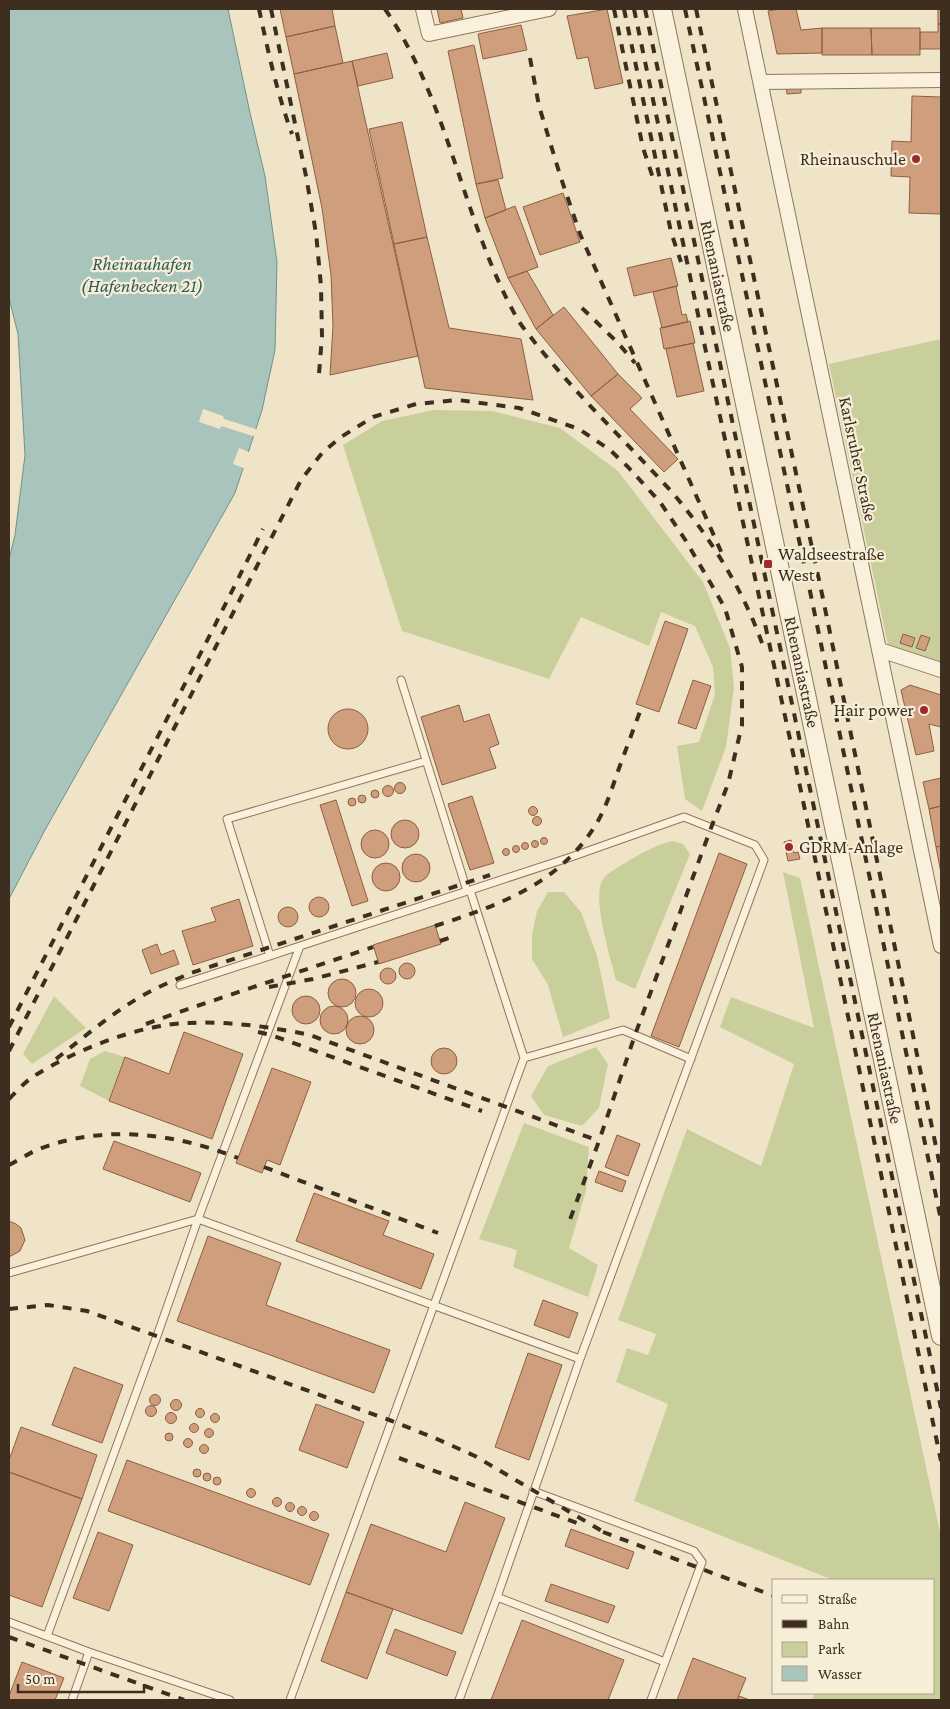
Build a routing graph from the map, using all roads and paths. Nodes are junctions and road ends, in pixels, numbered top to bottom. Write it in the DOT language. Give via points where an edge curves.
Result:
graph roads {
  1 [pos="423,9"];
  2 [pos="549,9"];
  3 [pos="662,9"];
  4 [pos="745,9"];
  5 [pos="941,80"];
  6 [pos="761,82"];
  7 [pos="880,650"];
  8 [pos="941,670"];
  9 [pos="401,680"];
  10 [pos="426,761"];
  11 [pos="469,890"];
  12 [pos="300,946"];
  13 [pos="941,946"];
  14 [pos="270,956"];
  15 [pos="180,985"];
  16 [pos="524,1058"];
  17 [pos="691,1059"];
  18 [pos="198,1219"];
  19 [pos="9,1274"];
  20 [pos="434,1306"];
  21 [pos="941,1336"];
  22 [pos="580,1359"];
  23 [pos="533,1491"];
  24 [pos="497,1597"];
  25 [pos="9,1622"];
  26 [pos="47,1636"];
  27 [pos="89,1652"];
  28 [pos="665,1662"];
  29 [pos="72,1700"];
  30 [pos="230,1700"];
  31 [pos="290,1700"];
  32 [pos="459,1700"];
  33 [pos="651,1700"];
  1 -- 2 [label="street" via="429,34"];
  3 -- 21 [label="street, Rhenaniastraße"];
  4 -- 6 [label="street, Karlsruher Straße"];
  5 -- 6 [label="street"];
  6 -- 7 [label="street, Karlsruher Straße"];
  7 -- 8 [label="street"];
  7 -- 13 [label="street, Karlsruher Straße"];
  9 -- 10 [label="lane"];
  10 -- 11 [label="lane"];
  10 -- 14 [label="lane" via="227,819"];
  11 -- 12 [label="lane"];
  11 -- 16 [label="lane"];
  11 -- 17 [label="lane" via="684,817 755,845 764,860"];
  12 -- 14 [label="lane"];
  12 -- 18 [label="lane"];
  14 -- 15 [label="lane"];
  16 -- 17 [label="lane" via="623,1030"];
  16 -- 20 [label="lane"];
  17 -- 22 [label="lane"];
  18 -- 19 [label="lane"];
  18 -- 20 [label="lane"];
  18 -- 26 [label="lane"];
  20 -- 22 [label="lane"];
  20 -- 31 [label="lane"];
  22 -- 23 [label="lane"];
  23 -- 24 [label="lane"];
  23 -- 28 [label="lane" via="694,1551 702,1562"];
  24 -- 28 [label="lane"];
  24 -- 32 [label="lane"];
  25 -- 26 [label="lane"];
  26 -- 27 [label="lane"];
  27 -- 29 [label="lane"];
  27 -- 30 [label="lane"];
  28 -- 33 [label="lane"];
}
